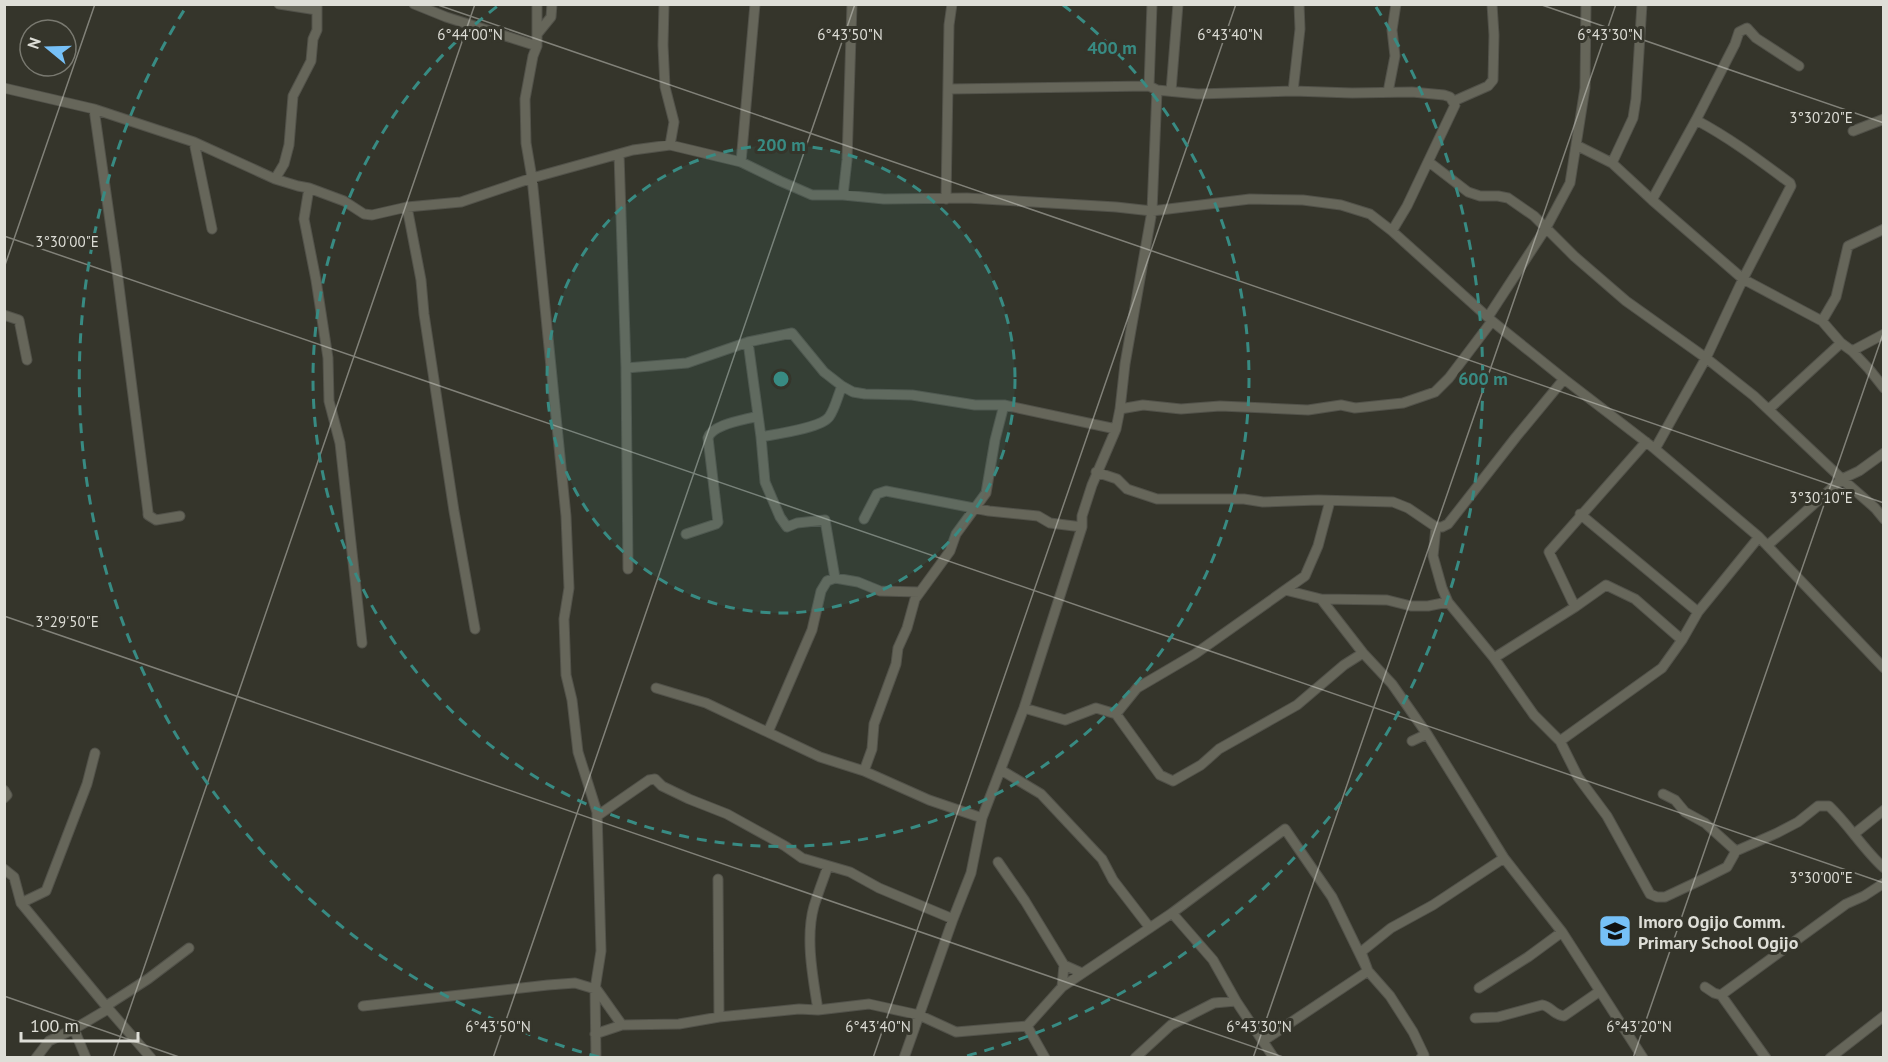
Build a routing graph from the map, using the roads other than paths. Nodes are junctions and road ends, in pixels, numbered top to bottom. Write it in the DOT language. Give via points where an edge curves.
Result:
graph roads {
  1 [pos="279,4"];
  2 [pos="414,4"];
  3 [pos="537,4"];
  4 [pos="552,4"];
  5 [pos="664,4"];
  6 [pos="755,4"];
  7 [pos="852,4"];
  8 [pos="951,4"];
  9 [pos="1152,4"];
  10 [pos="1178,4"];
  11 [pos="1299,4"];
  12 [pos="1396,4"];
  13 [pos="1492,4"];
  14 [pos="1586,4"];
  15 [pos="1642,4"];
  16 [pos="317,8"];
  17 [pos="538,33"];
  18 [pos="537,45"];
  19 [pos="1799,66"];
  20 [pos="4,88"];
  21 [pos="1153,88"];
  22 [pos="949,89"];
  23 [pos="1171,91"];
  24 [pos="1293,91"];
  25 [pos="1389,92"];
  26 [pos="1454,101"];
  27 [pos="94,109"];
  28 [pos="1884,118"];
  29 [pos="1696,120"];
  30 [pos="1853,131"];
  31 [pos="194,142"];
  32 [pos="670,145"];
  33 [pos="1576,145"];
  34 [pos="619,154"];
  35 [pos="741,162"];
  36 [pos="1429,162"];
  37 [pos="1612,163"];
  38 [pos="532,178"];
  39 [pos="275,179"];
  40 [pos="309,188"];
  41 [pos="843,195"];
  42 [pos="946,199"];
  43 [pos="1652,200"];
  44 [pos="407,207"];
  45 [pos="1152,211"];
  46 [pos="1546,228"];
  47 [pos="212,229"];
  48 [pos="1884,229"];
  49 [pos="1392,231"];
  50 [pos="1743,279"];
  51 [pos="4,315"];
  52 [pos="1490,319"];
  53 [pos="1822,321"];
  54 [pos="1884,334"];
  55 [pos="747,342"];
  56 [pos="1841,343"];
  57 [pos="1852,351"];
  58 [pos="1706,358"];
  59 [pos="27,360"];
  60 [pos="626,368"];
  61 [pos="1564,380"];
  62 [pos="842,386"];
  63 [pos="1884,388"];
  64 [pos="1004,405"];
  65 [pos="1120,409"];
  66 [pos="1768,409"];
  67 [pos="758,416"];
  68 [pos="1116,429"];
  69 [pos="761,437"];
  70 [pos="1646,442"];
  71 [pos="1655,449"];
  72 [pos="1884,453"];
  73 [pos="1096,471"];
  74 [pos="1842,479"];
  75 [pos="1330,501"];
  76 [pos="974,508"];
  77 [pos="1580,514"];
  78 [pos="180,516"];
  79 [pos="864,519"];
  80 [pos="1884,519"];
  81 [pos="1082,527"];
  82 [pos="1436,527"];
  83 [pos="686,534"];
  84 [pos="1759,537"];
  85 [pos="1768,545"];
  86 [pos="628,569"];
  87 [pos="1305,576"];
  88 [pos="835,578"];
  89 [pos="919,591"];
  90 [pos="1285,591"];
  91 [pos="1316,597"];
  92 [pos="1448,602"];
  93 [pos="1575,607"];
  94 [pos="1698,612"];
  95 [pos="475,628"];
  96 [pos="1682,640"];
  97 [pos="362,643"];
  98 [pos="1363,654"];
  99 [pos="1494,658"];
  100 [pos="1884,668"];
  101 [pos="656,688"];
  102 [pos="1024,708"];
  103 [pos="1116,714"];
  104 [pos="768,732"];
  105 [pos="1427,734"];
  106 [pos="1412,741"];
  107 [pos="1560,741"];
  108 [pos="95,753"];
  109 [pos="1001,770"];
  110 [pos="864,771"];
  111 [pos="4,790"];
  112 [pos="1663,794"];
  113 [pos="4,798"];
  114 [pos="1884,810"];
  115 [pos="597,816"];
  116 [pos="982,818"];
  117 [pos="1854,834"];
  118 [pos="1736,851"];
  119 [pos="1504,858"];
  120 [pos="998,862"];
  121 [pos="828,866"];
  122 [pos="1884,868"];
  123 [pos="4,869"];
  124 [pos="718,879"];
  125 [pos="1884,883"];
  126 [pos="21,903"];
  127 [pos="1172,913"];
  128 [pos="953,918"];
  129 [pos="1150,928"];
  130 [pos="1562,932"];
  131 [pos="189,948"];
  132 [pos="1064,965"];
  133 [pos="1082,973"];
  134 [pos="1062,987"];
  135 [pos="1705,987"];
  136 [pos="595,988"];
  137 [pos="1479,988"];
  138 [pos="1600,992"];
  139 [pos="1721,995"];
  140 [pos="1236,1001"];
  141 [pos="363,1006"];
  142 [pos="107,1007"];
  143 [pos="818,1010"];
  144 [pos="920,1015"];
  145 [pos="719,1017"];
  146 [pos="1475,1018"];
  147 [pos="1882,1020"];
  148 [pos="622,1025"];
  149 [pos="1027,1026"];
  150 [pos="74,1029"];
  151 [pos="596,1034"];
  152 [pos="1263,1041"];
  153 [pos="36,1058"];
  154 [pos="86,1058"];
  155 [pos="151,1058"];
  156 [pos="596,1058"];
  157 [pos="904,1058"];
  158 [pos="1044,1058"];
  159 [pos="1135,1058"];
  160 [pos="1274,1058"];
  161 [pos="1421,1058"];
  162 [pos="1643,1058"];
  163 [pos="1766,1058"];
  164 [pos="1830,1058"];
  1 -- 16 [label="street"];
  2 -- 18 [label="street"];
  3 -- 17 [label="street"];
  4 -- 17 [label="street" via="551,17"];
  5 -- 32 [label="street" via="665,87 674,122"];
  6 -- 35 [label="street"];
  7 -- 41 [label="street" via="848,160"];
  8 -- 22 [label="street"];
  9 -- 21 [label="street"];
  10 -- 23 [label="street"];
  11 -- 24 [label="street"];
  12 -- 25 [label="street" via="1392,30 1395,56"];
  13 -- 26 [label="street" via="1493,80"];
  14 -- 33 [label="street" via="1585,88"];
  15 -- 37 [label="street" via="1633,118"];
  16 -- 39 [label="street" via="311,61 293,96 290,146"];
  17 -- 18 [label="street"];
  18 -- 38 [label="street" via="525,99"];
  19 -- 29 [label="street" via="1747,28 1739,32"];
  20 -- 27 [label="street"];
  21 -- 22 [label="street"];
  21 -- 23 [label="street"];
  21 -- 45 [label="street"];
  22 -- 42 [label="street"];
  23 -- 24 [label="street"];
  24 -- 25 [label="street"];
  25 -- 26 [label="street" via="1444,95"];
  26 -- 36 [label="street"];
  27 -- 31 [label="street"];
  27 -- 78 [label="street" via="148,515 156,520"];
  28 -- 30 [label="street"];
  29 -- 43 [label="street"];
  29 -- 50 [label="street" via="1749,152 1791,186"];
  31 -- 39 [label="street"];
  31 -- 47 [label="street"];
  32 -- 34 [label="street"];
  32 -- 35 [label="street"];
  33 -- 37 [label="street"];
  33 -- 46 [label="street" via="1570,183"];
  34 -- 38 [label="street"];
  34 -- 60 [label="street"];
  35 -- 41 [label="street" via="812,195"];
  36 -- 46 [label="street" via="1468,192 1508,198"];
  36 -- 49 [label="street"];
  37 -- 43 [label="street"];
  38 -- 44 [label="street" via="461,202"];
  38 -- 115 [label="street" via="566,516 566,675 579,752"];
  39 -- 40 [label="street"];
  40 -- 44 [label="street" via="344,201 364,214"];
  40 -- 97 [label="street" via="304,219 328,358 329,400 340,443"];
  41 -- 42 [label="street" via="884,200"];
  42 -- 45 [label="street"];
  43 -- 50 [label="street"];
  44 -- 95 [label="street" via="422,280 454,511"];
  45 -- 49 [label="street" via="1250,199 1303,200 1370,214"];
  45 -- 65 [label="street"];
  46 -- 52 [label="street"];
  46 -- 58 [label="street" via="1626,302"];
  48 -- 53 [label="street" via="1848,246 1836,297"];
  49 -- 52 [label="street"];
  50 -- 53 [label="street"];
  50 -- 58 [label="street"];
  51 -- 59 [label="street" via="19,320"];
  52 -- 61 [label="street"];
  52 -- 65 [label="street" via="1435,392 1403,403 1308,410 1143,405"];
  53 -- 56 [label="street"];
  54 -- 57 [label="street"];
  55 -- 60 [label="street" via="687,363"];
  55 -- 62 [label="street" via="792,333 824,372"];
  55 -- 67 [label="street"];
  56 -- 57 [label="street"];
  56 -- 66 [label="street"];
  57 -- 63 [label="street"];
  58 -- 66 [label="street"];
  58 -- 71 [label="street"];
  60 -- 86 [label="street"];
  61 -- 70 [label="street"];
  61 -- 82 [label="street" via="1448,524"];
  62 -- 64 [label="street" via="865,394"];
  62 -- 69 [label="street" via="830,417 823,423"];
  64 -- 68 [label="street"];
  64 -- 76 [label="street" via="986,493"];
  65 -- 68 [label="street"];
  66 -- 74 [label="street"];
  67 -- 69 [label="street"];
  67 -- 83 [label="street" via="709,433 718,522"];
  68 -- 73 [label="street"];
  69 -- 88 [label="street" via="765,482 780,517 787,527 825,520"];
  70 -- 71 [label="street"];
  70 -- 77 [label="street"];
  71 -- 84 [label="street"];
  72 -- 74 [label="street"];
  73 -- 75 [label="street" via="1117,479 1127,489 1157,499"];
  73 -- 81 [label="street"];
  74 -- 80 [label="street"];
  74 -- 85 [label="street"];
  75 -- 82 [label="street" via="1393,502"];
  75 -- 87 [label="street"];
  76 -- 79 [label="street" via="881,492"];
  76 -- 81 [label="street" via="1038,516"];
  76 -- 89 [label="street" via="956,534 950,551"];
  77 -- 93 [label="street" via="1549,552"];
  77 -- 94 [label="street"];
  81 -- 102 [label="street"];
  82 -- 92 [label="street" via="1433,556"];
  84 -- 85 [label="street"];
  84 -- 94 [label="street"];
  85 -- 100 [label="street"];
  87 -- 90 [label="street"];
  87 -- 91 [label="street"];
  88 -- 89 [label="street" via="880,591"];
  88 -- 104 [label="street" via="827,581 821,591 812,630"];
  89 -- 110 [label="street" via="874,724 872,749"];
  90 -- 91 [label="street"];
  90 -- 103 [label="street" via="1195,654 1137,688"];
  91 -- 92 [label="street" via="1387,600 1411,606"];
  91 -- 98 [label="street"];
  92 -- 99 [label="street"];
  93 -- 96 [label="street" via="1606,585 1635,599"];
  93 -- 99 [label="street"];
  94 -- 96 [label="street"];
  96 -- 107 [label="street" via="1662,668"];
  98 -- 103 [label="street" via="1297,705 1219,749 1173,781 1160,775"];
  98 -- 105 [label="street" via="1392,684"];
  99 -- 107 [label="street" via="1534,715"];
  101 -- 104 [label="street" via="706,703"];
  102 -- 103 [label="street" via="1065,720 1096,708"];
  102 -- 109 [label="street"];
  104 -- 110 [label="street" via="820,758"];
  105 -- 106 [label="street"];
  105 -- 119 [label="street"];
  107 -- 118 [label="street" via="1650,894 1665,897 1700,881 1727,867"];
  108 -- 126 [label="street" via="46,891"];
  109 -- 116 [label="street"];
  109 -- 129 [label="street" via="1041,795 1095,851"];
  110 -- 116 [label="street"];
  111 -- 113 [label="street"];
  112 -- 118 [label="street"];
  114 -- 117 [label="street"];
  115 -- 121 [label="street" via="655,779 662,786 727,814 802,858"];
  115 -- 136 [label="street" via="601,951"];
  116 -- 128 [label="street" via="971,873"];
  117 -- 118 [label="street" via="1829,806 1818,806 1798,822"];
  117 -- 122 [label="street"];
  119 -- 130 [label="street"];
  119 -- 161 [label="street" via="1391,928 1361,952 1368,970 1413,1032 1424,1055"];
  120 -- 132 [label="street"];
  121 -- 128 [label="street"];
  121 -- 143 [label="street" via="812,919 810,953"];
  123 -- 126 [label="street" via="14,877"];
  124 -- 145 [label="street"];
  125 -- 139 [label="street" via="1827,917"];
  126 -- 142 [label="street"];
  127 -- 129 [label="street"];
  127 -- 140 [label="street" via="1213,960"];
  127 -- 152 [label="street" via="1285,829 1332,897 1368,971"];
  128 -- 144 [label="street"];
  129 -- 133 [label="street"];
  130 -- 137 [label="street"];
  130 -- 138 [label="street"];
  131 -- 142 [label="street"];
  132 -- 133 [label="street"];
  132 -- 134 [label="street"];
  133 -- 134 [label="street"];
  134 -- 149 [label="street"];
  135 -- 139 [label="street"];
  136 -- 141 [label="street" via="575,983 548,985"];
  136 -- 148 [label="street"];
  136 -- 151 [label="street"];
  138 -- 146 [label="street" via="1564,1016 1542,1005 1498,1017"];
  138 -- 162 [label="street"];
  139 -- 163 [label="street"];
  140 -- 152 [label="street"];
  140 -- 159 [label="street" via="1214,1003 1171,1025"];
  142 -- 150 [label="street"];
  142 -- 155 [label="street"];
  143 -- 144 [label="street" via="869,1004"];
  143 -- 145 [label="street"];
  144 -- 149 [label="street" via="956,1032"];
  144 -- 157 [label="street"];
  145 -- 148 [label="street" via="679,1024"];
  147 -- 164 [label="street"];
  148 -- 151 [label="street"];
  149 -- 158 [label="street"];
  150 -- 153 [label="street" via="49,1041"];
  150 -- 154 [label="street"];
  151 -- 156 [label="street"];
  152 -- 160 [label="street"];
}
